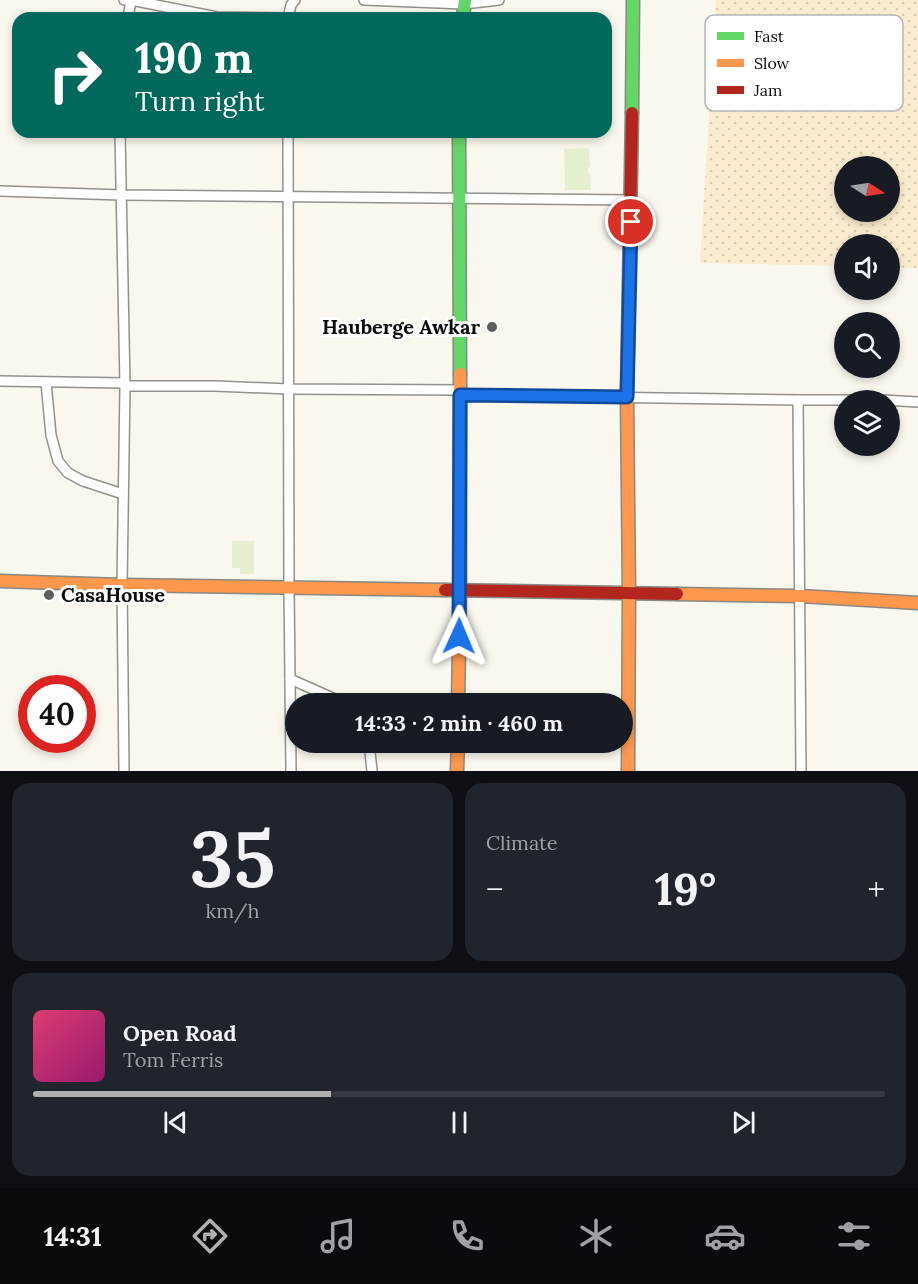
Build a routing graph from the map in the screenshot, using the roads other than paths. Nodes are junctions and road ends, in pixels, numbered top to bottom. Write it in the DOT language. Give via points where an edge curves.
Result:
graph roads {
  1 [pos="124,0"];
  2 [pos="131,0"];
  3 [pos="364,0"];
  4 [pos="500,0"];
  5 [pos="633,0"];
  6 [pos="465,2"];
  7 [pos="192,12"];
  8 [pos="120,138"];
  9 [pos="288,138"];
  10 [pos="459,138"];
  11 [pos="0,191"];
  12 [pos="121,195"];
  13 [pos="288,197"];
  14 [pos="460,199"];
  15 [pos="632,200"];
  16 [pos="0,381"];
  17 [pos="46,382"];
  18 [pos="125,385"];
  19 [pos="289,389"];
  20 [pos="460,392"];
  21 [pos="627,397"];
  22 [pos="798,400"];
  23 [pos="918,402"];
  24 [pos="123,494"];
  25 [pos="0,581"];
  26 [pos="122,585"];
  27 [pos="288,588"];
  28 [pos="460,591"];
  29 [pos="629,594"];
  30 [pos="800,596"];
  31 [pos="918,603"];
  32 [pos="290,679"];
  33 [pos="322,693"];
  34 [pos="458,693"];
  35 [pos="370,753"];
  36 [pos="458,753"];
  37 [pos="124,771"];
  38 [pos="291,771"];
  39 [pos="372,771"];
  40 [pos="457,771"];
  41 [pos="628,771"];
  42 [pos="801,771"];
  1 -- 2 [label="street"];
  2 -- 7 [label="street"];
  3 -- 6 [label="street"];
  4 -- 6 [label="street"];
  5 -- 15 [label="street"];
  8 -- 12 [label="street"];
  9 -- 13 [label="street"];
  10 -- 14 [label="street"];
  11 -- 12 [label="street"];
  12 -- 13 [label="street"];
  12 -- 18 [label="street"];
  13 -- 14 [label="street"];
  13 -- 19 [label="street"];
  14 -- 15 [label="street"];
  14 -- 20 [label="street"];
  15 -- 21 [label="street"];
  16 -- 17 [label="street"];
  17 -- 18 [label="street"];
  17 -- 24 [label="street" via="51,435 58,461 82,482"];
  18 -- 19 [label="street"];
  18 -- 24 [label="street"];
  19 -- 20 [label="street"];
  19 -- 27 [label="street"];
  20 -- 21 [label="street"];
  20 -- 28 [label="street"];
  21 -- 22 [label="street"];
  21 -- 29 [label="street"];
  22 -- 23 [label="street"];
  22 -- 30 [label="street"];
  24 -- 26 [label="street"];
  25 -- 26 [label="street"];
  26 -- 27 [label="street"];
  26 -- 37 [label="street"];
  27 -- 28 [label="street"];
  27 -- 32 [label="street"];
  28 -- 29 [label="street"];
  28 -- 34 [label="street"];
  29 -- 30 [label="street"];
  29 -- 41 [label="street"];
  30 -- 31 [label="street"];
  30 -- 42 [label="street"];
  32 -- 33 [label="street"];
  32 -- 38 [label="street"];
  35 -- 39 [label="street"];
  36 -- 40 [label="street"];
}
